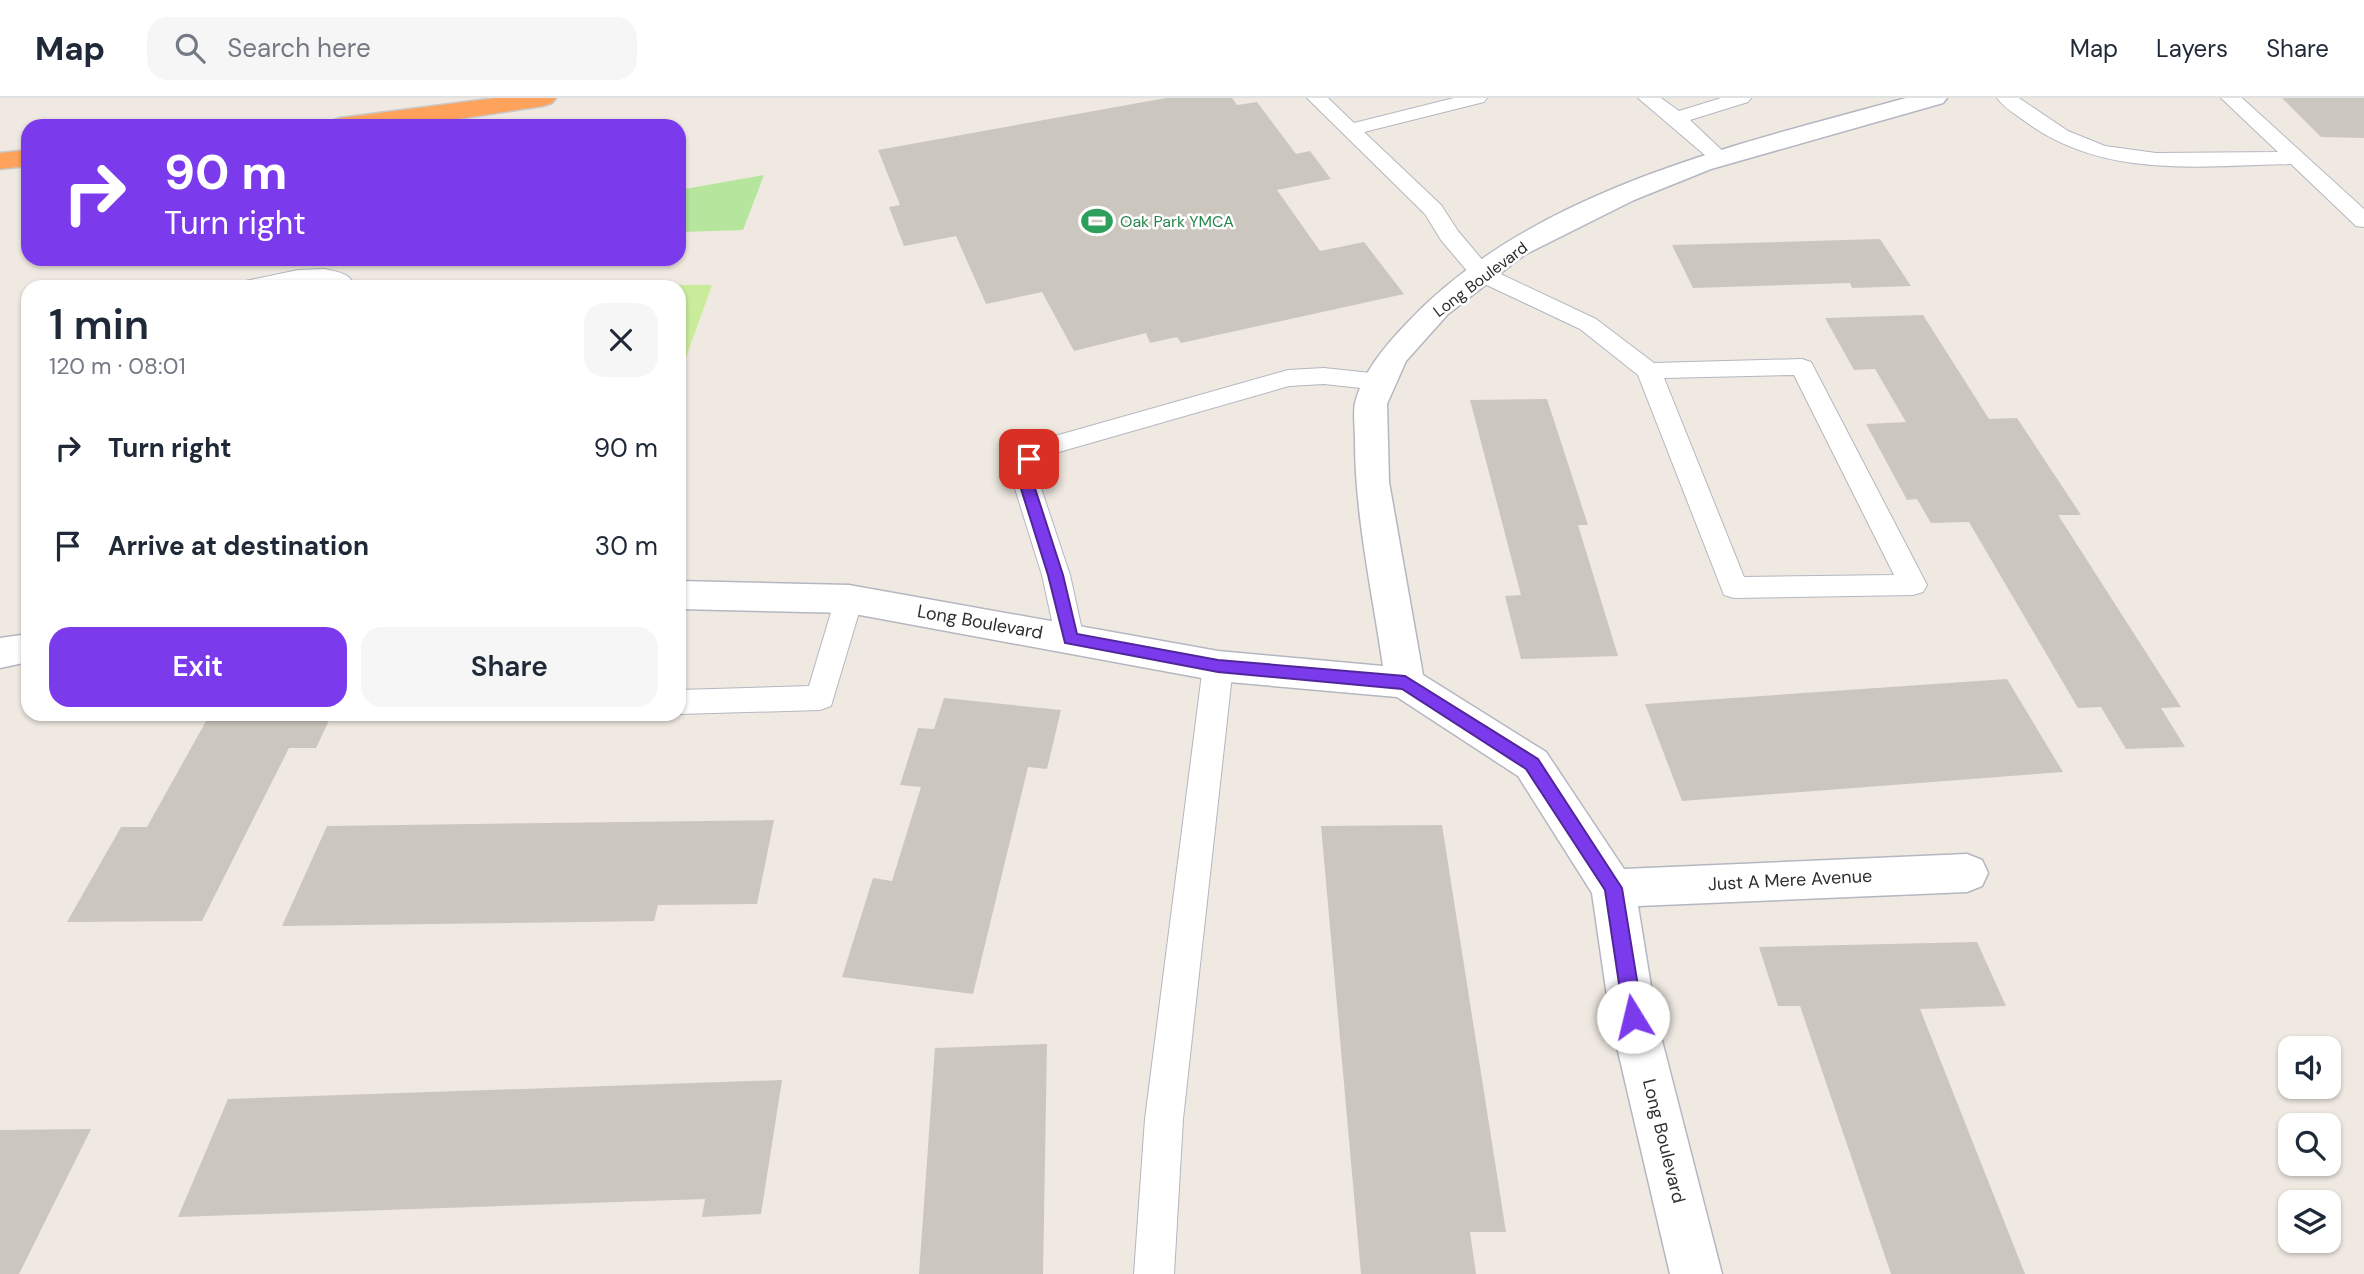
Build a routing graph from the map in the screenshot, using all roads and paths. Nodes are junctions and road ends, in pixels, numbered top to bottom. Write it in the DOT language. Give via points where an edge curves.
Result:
graph roads {
  1 [pos="543,98"];
  2 [pos="1317,98"];
  3 [pos="1477,98"];
  4 [pos="1648,98"];
  5 [pos="1741,98"];
  6 [pos="1934,98"];
  7 [pos="2007,98"];
  8 [pos="2231,98"];
  9 [pos="1676,118"];
  10 [pos="406,119"];
  11 [pos="1350,130"];
  12 [pos="1720,158"];
  13 [pos="2295,158"];
  14 [pos="21,159"];
  15 [pos="0,161"];
  16 [pos="2364,221"];
  17 [pos="1482,274"];
  18 [pos="289,280"];
  19 [pos="340,280"];
  20 [pos="1648,371"];
  21 [pos="1380,382"];
  22 [pos="686,595"];
  23 [pos="849,599"];
  24 [pos="1070,639"];
  25 [pos="21,649"];
  26 [pos="0,653"];
  27 [pos="1218,666"];
  28 [pos="1405,683"];
  29 [pos="686,702"];
  30 [pos="1967,873"];
  31 [pos="1613,888"];
  32 [pos="1154,1274"];
  33 [pos="1696,1274"];
  1 -- 10 [label="highway"];
  2 -- 11 [label="lane"];
  3 -- 11 [label="lane"];
  4 -- 9 [label="lane"];
  5 -- 9 [label="lane"];
  6 -- 12 [label="street, Long Boulevard"];
  7 -- 13 [label="lane" via="2081,146 2139,158"];
  8 -- 13 [label="lane"];
  9 -- 12 [label="lane"];
  11 -- 17 [label="lane" via="1433,210"];
  12 -- 17 [label="street, Long Boulevard" via="1624,194 1514,249"];
  13 -- 16 [label="lane"];
  14 -- 15 [label="highway"];
  17 -- 20 [label="lane" via="1588,324"];
  17 -- 21 [label="street, Long Boulevard" via="1437,308 1392,357"];
  18 -- 19 [label="lane" via="318,275"];
  20 -- 20 [label="lane" via="1734,588 1913,585 1802,367"];
  21 -- 24 [label="lane" via="1324,376 1288,379 1050,446 1029,459 1024,476 1056,575"];
  21 -- 28 [label="street, Long Boulevard" via="1371,404 1372,482"];
  22 -- 23 [label="street, Long Boulevard"];
  23 -- 24 [label="street, Long Boulevard"];
  23 -- 29 [label="lane" via="820,698"];
  24 -- 27 [label="street, Long Boulevard"];
  25 -- 26 [label="street"];
  27 -- 28 [label="street, Long Boulevard"];
  27 -- 32 [label="lane" via="1164,1119"];
  28 -- 31 [label="street, Long Boulevard" via="1532,764"];
  30 -- 31 [label="street, Just A Mere Avenue"];
  31 -- 33 [label="street, Long Boulevard" via="1633,1017"];
}
